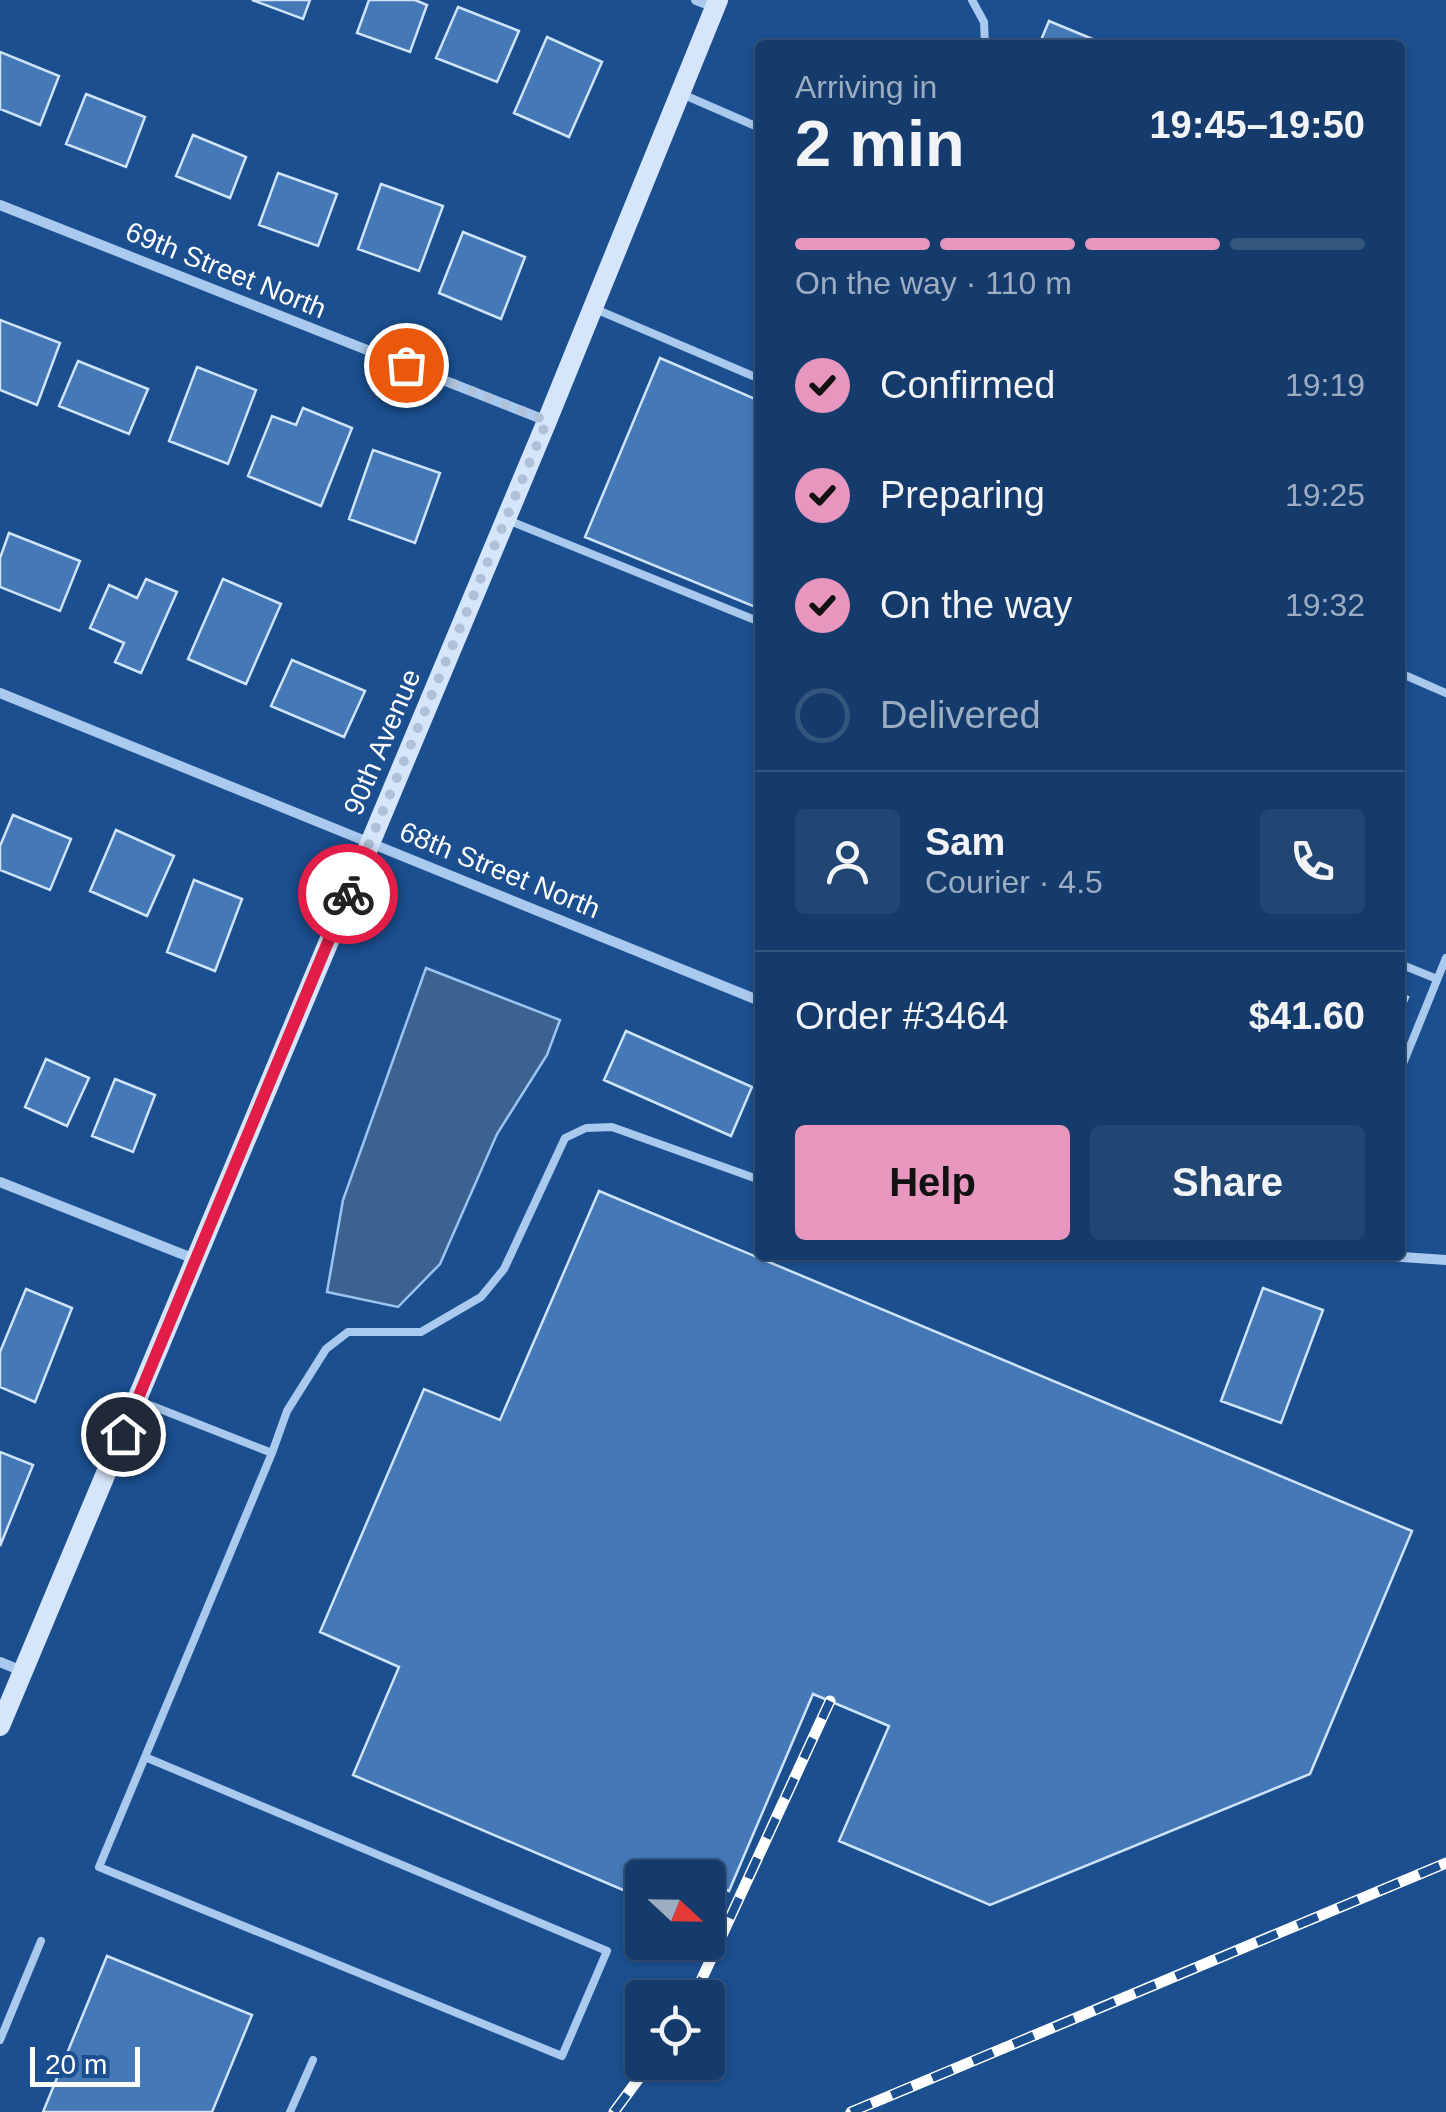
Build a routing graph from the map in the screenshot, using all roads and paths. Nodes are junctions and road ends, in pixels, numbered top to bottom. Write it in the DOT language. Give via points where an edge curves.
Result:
graph roads {
  1 [pos="972,0"];
  2 [pos="709,2"];
  3 [pos="984,40"];
  4 [pos="680,93"];
  5 [pos="755,126"];
  6 [pos="0,205"];
  7 [pos="593,308"];
  8 [pos="755,377"];
  9 [pos="547,421"];
  10 [pos="506,519"];
  11 [pos="755,620"];
  12 [pos="1405,675"];
  13 [pos="0,693"];
  14 [pos="1446,693"];
  15 [pos="370,840"];
  16 [pos="1446,958"];
  17 [pos="1405,966"];
  18 [pos="1437,980"];
  19 [pos="755,1000"];
  20 [pos="1405,1059"];
  21 [pos="755,1178"];
  22 [pos="0,1182"];
  23 [pos="1405,1257"];
  24 [pos="197,1260"];
  25 [pos="1446,1260"];
  26 [pos="137,1400"];
  27 [pos="272,1453"];
  28 [pos="0,1662"];
  29 [pos="22,1671"];
  30 [pos="0,1726"];
  31 [pos="145,1757"];
  32 [pos="41,1941"];
  33 [pos="0,2040"];
  34 [pos="313,2060"];
  35 [pos="290,2112"];
  1 -- 3 [label="lane" via="984,22"];
  2 -- 4 [label="street, 90th Avenue"];
  4 -- 5 [label="lane"];
  4 -- 7 [label="street, 90th Avenue"];
  6 -- 9 [label="street, 69th Street North"];
  7 -- 8 [label="lane"];
  7 -- 9 [label="street, 90th Avenue"];
  9 -- 10 [label="street, 90th Avenue"];
  10 -- 11 [label="lane"];
  10 -- 15 [label="street, 90th Avenue"];
  12 -- 14 [label="lane"];
  13 -- 15 [label="street, 68th Street North"];
  15 -- 19 [label="street, 68th Street North"];
  15 -- 24 [label="street, 90th Avenue"];
  16 -- 18 [label="lane"];
  17 -- 18 [label="lane"];
  18 -- 20 [label="lane"];
  21 -- 27 [label="lane" via="612,1127 564,1138 504,1269 481,1297 420,1332 348,1332 326,1350 286,1412"];
  22 -- 24 [label="street"];
  23 -- 25 [label="street"];
  24 -- 26 [label="street, 90th Avenue"];
  26 -- 27 [label="lane"];
  26 -- 29 [label="street, 90th Avenue"];
  27 -- 31 [label="lane"];
  28 -- 29 [label="street"];
  29 -- 30 [label="street, 90th Avenue"];
  31 -- 31 [label="lane" via="99,1867 562,2056 607,1951"];
  32 -- 33 [label="lane"];
  34 -- 35 [label="lane"];
}
